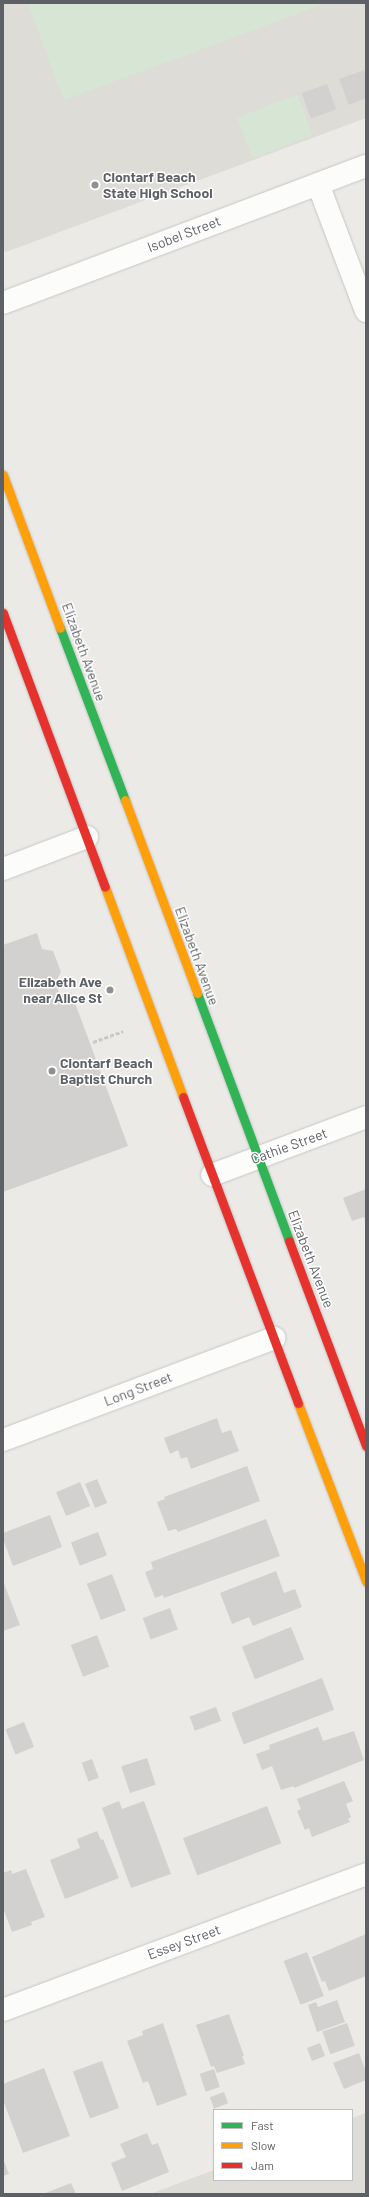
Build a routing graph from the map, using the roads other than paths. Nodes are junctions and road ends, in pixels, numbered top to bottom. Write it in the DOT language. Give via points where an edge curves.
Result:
graph roads {
  1 [pos="366,166"];
  2 [pos="318,184"];
  3 [pos="3,303"];
  4 [pos="366,311"];
  5 [pos="3,475"];
  6 [pos="3,613"];
  7 [pos="87,837"];
  8 [pos="3,869"];
  9 [pos="366,1117"];
  10 [pos="258,1158"];
  11 [pos="212,1175"];
  12 [pos="274,1338"];
  13 [pos="3,1440"];
  14 [pos="366,1446"];
  15 [pos="366,1581"];
  16 [pos="366,1874"];
  17 [pos="3,2010"];
  1 -- 2 [label="street, Isobel Street"];
  2 -- 3 [label="street, Isobel Street"];
  2 -- 4 [label="street"];
  5 -- 10 [label="highway, Elizabeth Avenue"];
  6 -- 7 [label="highway"];
  7 -- 8 [label="street"];
  7 -- 11 [label="highway"];
  9 -- 10 [label="street, Cathie Street"];
  10 -- 11 [label="street, Cathie Street"];
  10 -- 14 [label="highway, Elizabeth Avenue"];
  11 -- 12 [label="highway"];
  12 -- 13 [label="street, Long Street"];
  12 -- 15 [label="highway"];
  16 -- 17 [label="street, Essey Street"];
}
